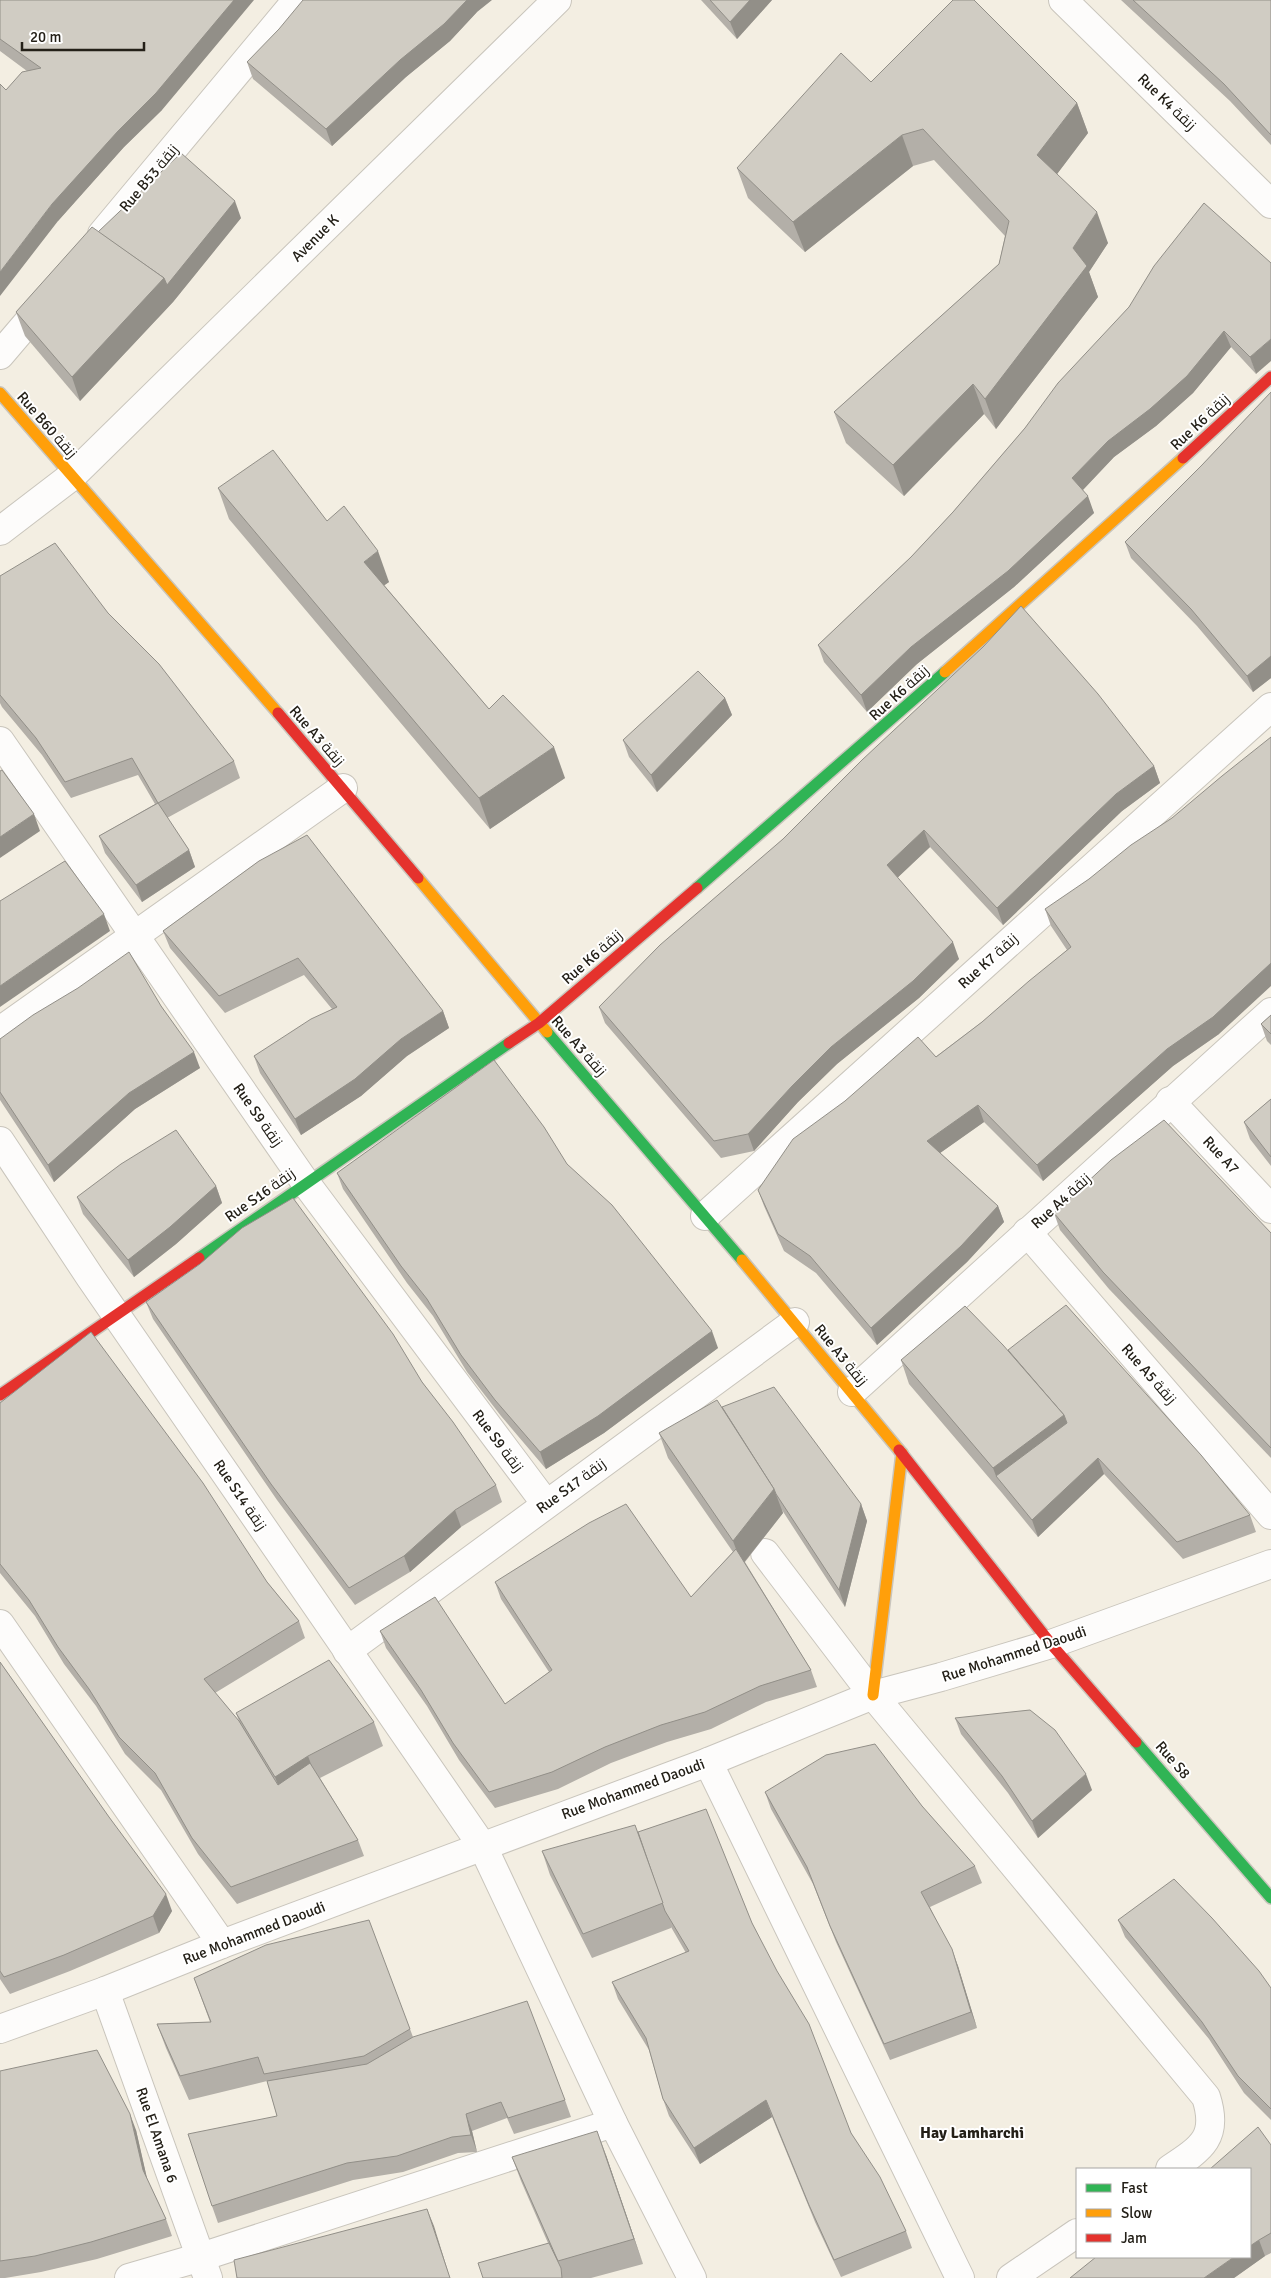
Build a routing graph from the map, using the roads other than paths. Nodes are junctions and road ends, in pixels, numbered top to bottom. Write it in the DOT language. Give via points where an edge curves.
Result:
graph roads {
  1 [pos="297,0"];
  2 [pos="557,0"];
  3 [pos="1063,0"];
  4 [pos="1271,204"];
  5 [pos="84,256"];
  6 [pos="64,279"];
  7 [pos="0,355"];
  8 [pos="1271,377"];
  9 [pos="0,393"];
  10 [pos="72,476"];
  11 [pos="0,530"];
  12 [pos="1271,707"];
  13 [pos="0,741"];
  14 [pos="343,788"];
  15 [pos="134,936"];
  16 [pos="1271,1012"];
  17 [pos="539,1023"];
  18 [pos="0,1031"];
  19 [pos="1170,1101"];
  20 [pos="0,1141"];
  21 [pos="305,1182"];
  22 [pos="1271,1209"];
  23 [pos="706,1216"];
  24 [pos="1027,1232"];
  25 [pos="117,1315"];
  26 [pos="795,1322"];
  27 [pos="852,1392"];
  28 [pos="0,1395"];
  29 [pos="902,1452"];
  30 [pos="546,1504"];
  31 [pos="1271,1515"];
  32 [pos="765,1553"];
  33 [pos="1271,1564"];
  34 [pos="0,1624"];
  35 [pos="1051,1644"];
  36 [pos="347,1651"];
  37 [pos="873,1695"];
  38 [pos="708,1762"];
  39 [pos="483,1847"];
  40 [pos="1271,1898"];
  41 [pos="222,1944"];
  42 [pos="105,1991"];
  43 [pos="0,2029"];
  44 [pos="613,2123"];
  45 [pos="1172,2168"];
  46 [pos="1076,2234"];
  47 [pos="205,2267"];
  48 [pos="129,2278"];
  49 [pos="692,2278"];
  50 [pos="960,2278"];
  51 [pos="1011,2278"];
  1 -- 5 [label="street, Rue B53 زنقة"];
  2 -- 10 [label="street, Avenue K"];
  3 -- 4 [label="street, Rue K4 زنقة"];
  6 -- 7 [label="street"];
  8 -- 17 [label="street, Rue K6 زنقة" via="878,732"];
  9 -- 10 [label="street, Rue B60 زنقة"];
  10 -- 11 [label="street, Avenue K"];
  10 -- 14 [label="street, Rue A3 زنقة"];
  12 -- 23 [label="street, Rue K7 زنقة"];
  13 -- 15 [label="street, Rue S9 زنقة"];
  14 -- 15 [label="street"];
  14 -- 17 [label="street, Rue A3 زنقة"];
  15 -- 18 [label="street"];
  15 -- 21 [label="street, Rue S9 زنقة"];
  16 -- 19 [label="street, Rue A4 زنقة"];
  17 -- 21 [label="street, Rue S16 زنقة"];
  17 -- 23 [label="street, Rue A3 زنقة"];
  19 -- 22 [label="street, Rue A7"];
  19 -- 24 [label="street, Rue A4 زنقة"];
  20 -- 25 [label="street, Rue S14 زنقة"];
  21 -- 25 [label="street, Rue S16 زنقة"];
  21 -- 30 [label="street, Rue S9 زنقة"];
  23 -- 26 [label="street, Rue A3 زنقة"];
  24 -- 27 [label="street, Rue A4 زنقة"];
  24 -- 31 [label="street, Rue A5 زنقة"];
  25 -- 28 [label="street, Rue S16 زنقة"];
  25 -- 36 [label="street, Rue S14 زنقة"];
  26 -- 27 [label="street, Rue A3 زنقة"];
  26 -- 30 [label="street, Rue S17 زنقة"];
  27 -- 29 [label="street, Rue A3 زنقة"];
  29 -- 35 [label="street, Rue A3 زنقة"];
  29 -- 37 [label="street"];
  30 -- 36 [label="street, Rue S17 زنقة"];
  32 -- 37 [label="street"];
  33 -- 35 [label="street, Rue Mohammed Daoudi"];
  34 -- 41 [label="street"];
  35 -- 37 [label="street, Rue Mohammed Daoudi"];
  35 -- 40 [label="street, Rue S8"];
  36 -- 39 [label="street, Rue S14 زنقة"];
  37 -- 38 [label="street, Rue Mohammed Daoudi"];
  37 -- 45 [label="street" via="1206,2097 1212,2115 1206,2139"];
  38 -- 39 [label="street, Rue Mohammed Daoudi"];
  38 -- 50 [label="street"];
  39 -- 41 [label="street, Rue Mohammed Daoudi"];
  39 -- 44 [label="street, Rue S14 زنقة"];
  41 -- 42 [label="street, Rue Mohammed Daoudi"];
  42 -- 43 [label="street, Rue Mohammed Daoudi"];
  42 -- 47 [label="street, Rue El Amana 6"];
  44 -- 47 [label="street"];
  44 -- 49 [label="street, Rue S14 زنقة"];
  46 -- 51 [label="street"];
  47 -- 48 [label="street"];
}
